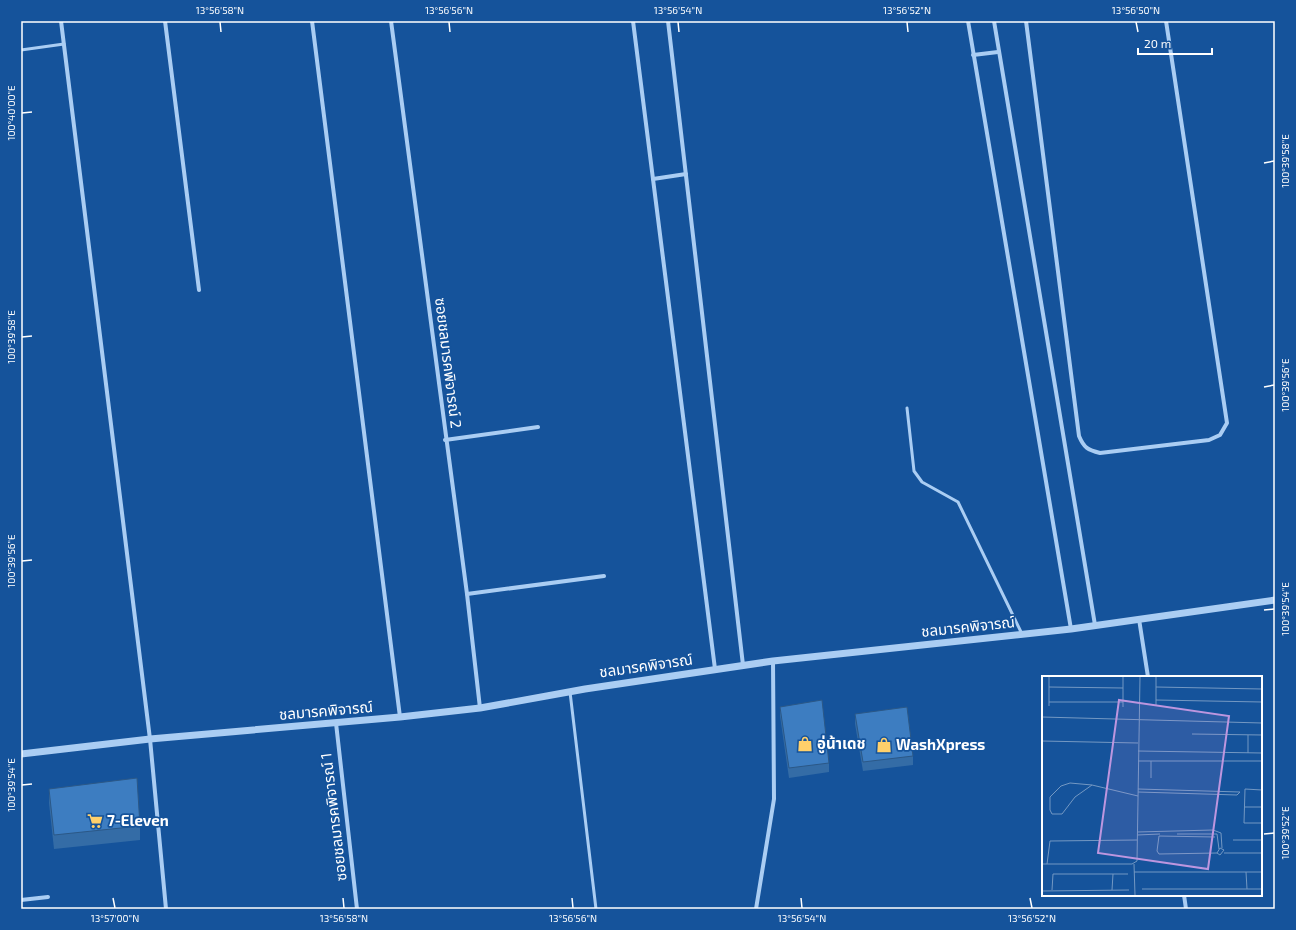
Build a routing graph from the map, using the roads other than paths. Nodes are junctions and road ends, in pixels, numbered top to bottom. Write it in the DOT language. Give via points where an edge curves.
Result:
graph roads {
  1 [pos="61,21"];
  2 [pos="165,21"];
  3 [pos="312,21"];
  4 [pos="391,21"];
  5 [pos="633,21"];
  6 [pos="668,21"];
  7 [pos="968,21"];
  8 [pos="994,21"];
  9 [pos="1026,21"];
  10 [pos="1166,21"];
  11 [pos="64,44"];
  12 [pos="21,50"];
  13 [pos="998,52"];
  14 [pos="973,55"];
  15 [pos="686,174"];
  16 [pos="653,179"];
  17 [pos="199,290"];
  18 [pos="907,408"];
  19 [pos="538,427"];
  20 [pos="446,440"];
  21 [pos="604,576"];
  22 [pos="467,594"];
  23 [pos="1275,600"];
  24 [pos="1138,619"];
  25 [pos="1095,625"];
  26 [pos="1071,629"];
  27 [pos="1022,634"];
  28 [pos="773,661"];
  29 [pos="743,666"];
  30 [pos="714,670"];
  31 [pos="1148,676"];
  32 [pos="570,692"];
  33 [pos="480,708"];
  34 [pos="400,717"];
  35 [pos="336,723"];
  36 [pos="150,739"];
  37 [pos="21,754"];
  38 [pos="48,896"];
  39 [pos="1184,896"];
  40 [pos="21,900"];
  41 [pos="166,909"];
  42 [pos="357,909"];
  43 [pos="596,909"];
  44 [pos="756,909"];
  45 [pos="1186,909"];
  1 -- 11 [label="street"];
  2 -- 17 [label="street"];
  3 -- 34 [label="street"];
  4 -- 20 [label="street, ซอยชลมารคพิจารณ์ 2"];
  5 -- 16 [label="street"];
  6 -- 15 [label="street"];
  7 -- 14 [label="street"];
  8 -- 13 [label="street"];
  9 -- 10 [label="street" via="1079,436 1083,446 1100,453 1209,440 1220,435 1227,423"];
  11 -- 12 [label="lane"];
  11 -- 36 [label="street"];
  13 -- 14 [label="street"];
  13 -- 25 [label="street"];
  14 -- 26 [label="street"];
  15 -- 16 [label="street"];
  15 -- 29 [label="street"];
  16 -- 30 [label="street"];
  18 -- 27 [label="lane" via="914,471 922,482 958,502"];
  19 -- 20 [label="street"];
  20 -- 22 [label="street, ซอยชลมารคพิจารณ์ 2"];
  21 -- 22 [label="street"];
  22 -- 33 [label="street, ซอยชลมารคพิจารณ์ 2"];
  23 -- 24 [label="street, ชลมารคพิจารณ์"];
  24 -- 25 [label="street, ชลมารคพิจารณ์"];
  24 -- 31 [label="street"];
  25 -- 26 [label="street, ชลมารคพิจารณ์"];
  26 -- 27 [label="street, ชลมารคพิจารณ์"];
  27 -- 28 [label="street, ชลมารคพิจารณ์"];
  28 -- 29 [label="street, ชลมารคพิจารณ์"];
  28 -- 44 [label="street" via="774,799"];
  29 -- 30 [label="street, ชลมารคพิจารณ์"];
  30 -- 32 [label="street, ชลมารคพิจารณ์"];
  32 -- 33 [label="street, ชลมารคพิจารณ์"];
  32 -- 43 [label="lane"];
  33 -- 34 [label="street, ชลมารคพิจารณ์"];
  34 -- 35 [label="street, ชลมารคพิจารณ์"];
  35 -- 36 [label="street, ชลมารคพิจารณ์"];
  35 -- 42 [label="street, ซอยชลมารคพิจารณ์ 1"];
  36 -- 37 [label="street, ชลมารคพิจารณ์"];
  36 -- 41 [label="street"];
  38 -- 40 [label="street"];
  39 -- 45 [label="street"];
}
